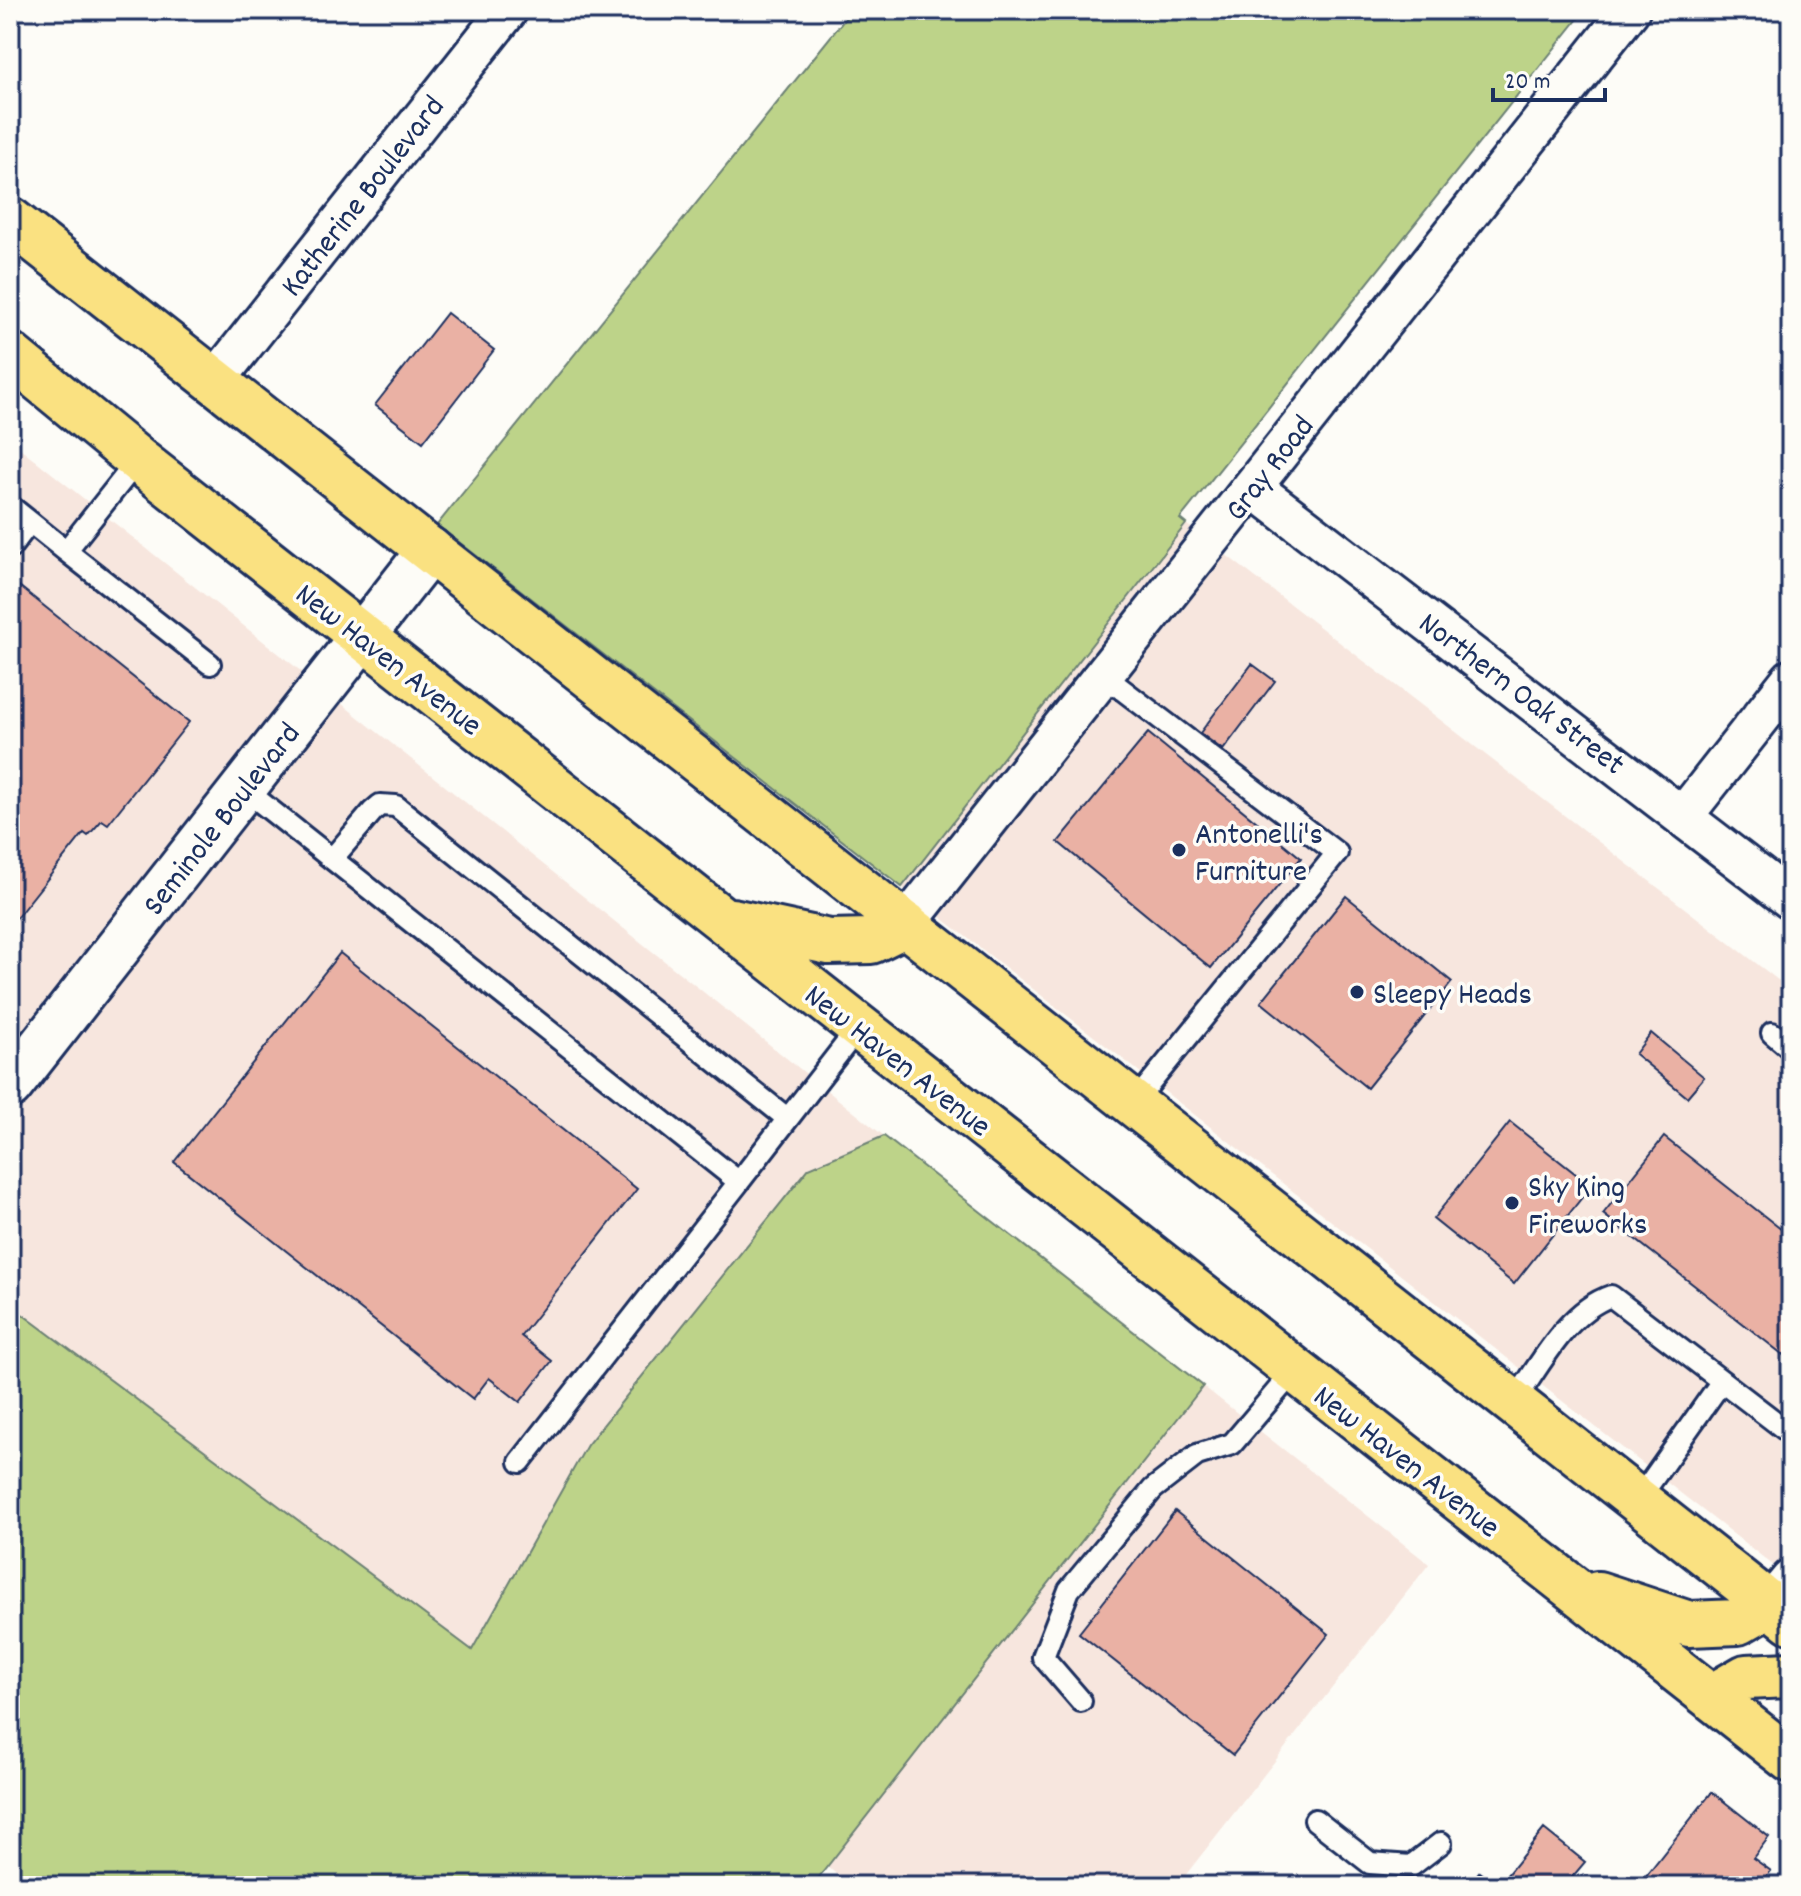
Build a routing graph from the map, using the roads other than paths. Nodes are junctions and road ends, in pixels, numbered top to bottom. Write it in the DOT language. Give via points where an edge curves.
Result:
graph roads {
  1 [pos="508,10"];
  2 [pos="1630,10"];
  3 [pos="10,220"];
  4 [pos="10,355"];
  5 [pos="215,381"];
  6 [pos="138,460"];
  7 [pos="1252,487"];
  8 [pos="10,506"];
  9 [pos="30,522"];
  10 [pos="10,548"];
  11 [pos="430,550"];
  12 [pos="66,551"];
  13 [pos="363,637"];
  14 [pos="210,664"];
  15 [pos="1103,675"];
  16 [pos="1791,679"];
  17 [pos="244,789"];
  18 [pos="1684,815"];
  19 [pos="332,859"];
  20 [pos="1791,900"];
  21 [pos="722,918"];
  22 [pos="906,924"];
  23 [pos="859,1027"];
  24 [pos="1772,1033"];
  25 [pos="1791,1049"];
  26 [pos="13,1075"];
  27 [pos="1134,1103"];
  28 [pos="788,1119"];
  29 [pos="739,1182"];
  30 [pos="1294,1371"];
  31 [pos="1722,1381"];
  32 [pos="1514,1402"];
  33 [pos="1791,1434"];
  34 [pos="520,1462"];
  35 [pos="1638,1500"];
  36 [pos="1561,1582"];
  37 [pos="1784,1601"];
  38 [pos="1791,1675"];
  39 [pos="1713,1696"];
  40 [pos="1081,1701"];
  41 [pos="1791,1760"];
  42 [pos="1315,1820"];
  43 [pos="1441,1843"];
  1 -- 5 [label="street, Katherine Boulevard"];
  2 -- 7 [label="street, Gray Road"];
  3 -- 5 [label="main road"];
  4 -- 6 [label="main road, New Haven Avenue"];
  5 -- 11 [label="main road"];
  6 -- 12 [label="lane"];
  6 -- 13 [label="main road, New Haven Avenue"];
  7 -- 15 [label="street, Gray Road"];
  7 -- 18 [label="street, Northern Oak Street"];
  8 -- 9 [label="lane"];
  9 -- 10 [label="lane"];
  9 -- 12 [label="lane"];
  11 -- 13 [label="street, Seminole Boulevard"];
  11 -- 22 [label="main road"];
  12 -- 14 [label="lane"];
  13 -- 17 [label="street, Seminole Boulevard"];
  13 -- 21 [label="main road, New Haven Avenue"];
  15 -- 22 [label="street, Gray Road"];
  15 -- 27 [label="lane" via="1337,853"];
  16 -- 18 [label="street"];
  17 -- 19 [label="lane"];
  17 -- 26 [label="street, Seminole Boulevard"];
  18 -- 20 [label="street, Northern Oak Street"];
  19 -- 28 [label="lane" via="380,805 396,806"];
  19 -- 29 [label="lane"];
  21 -- 22 [label="main road" via="829,942 871,941"];
  21 -- 23 [label="main road, New Haven Avenue"];
  22 -- 27 [label="main road"];
  23 -- 28 [label="lane"];
  23 -- 30 [label="main road, New Haven Avenue"];
  24 -- 25 [label="lane"];
  27 -- 32 [label="main road"];
  28 -- 29 [label="lane"];
  29 -- 34 [label="lane"];
  30 -- 36 [label="main road, New Haven Avenue"];
  30 -- 40 [label="lane" via="1232,1444 1197,1455 1153,1489 1069,1590 1043,1657"];
  31 -- 32 [label="lane" via="1611,1296 1589,1303 1575,1318"];
  31 -- 33 [label="lane"];
  31 -- 35 [label="lane"];
  32 -- 35 [label="main road"];
  35 -- 37 [label="main road"];
  36 -- 37 [label="main road" via="1689,1624 1738,1622"];
  36 -- 39 [label="main road, New Haven Avenue"];
  38 -- 39 [label="main road" via="1746,1677"];
  39 -- 41 [label="main road, New Haven Avenue"];
  42 -- 43 [label="lane" via="1370,1863 1411,1866"];
}
